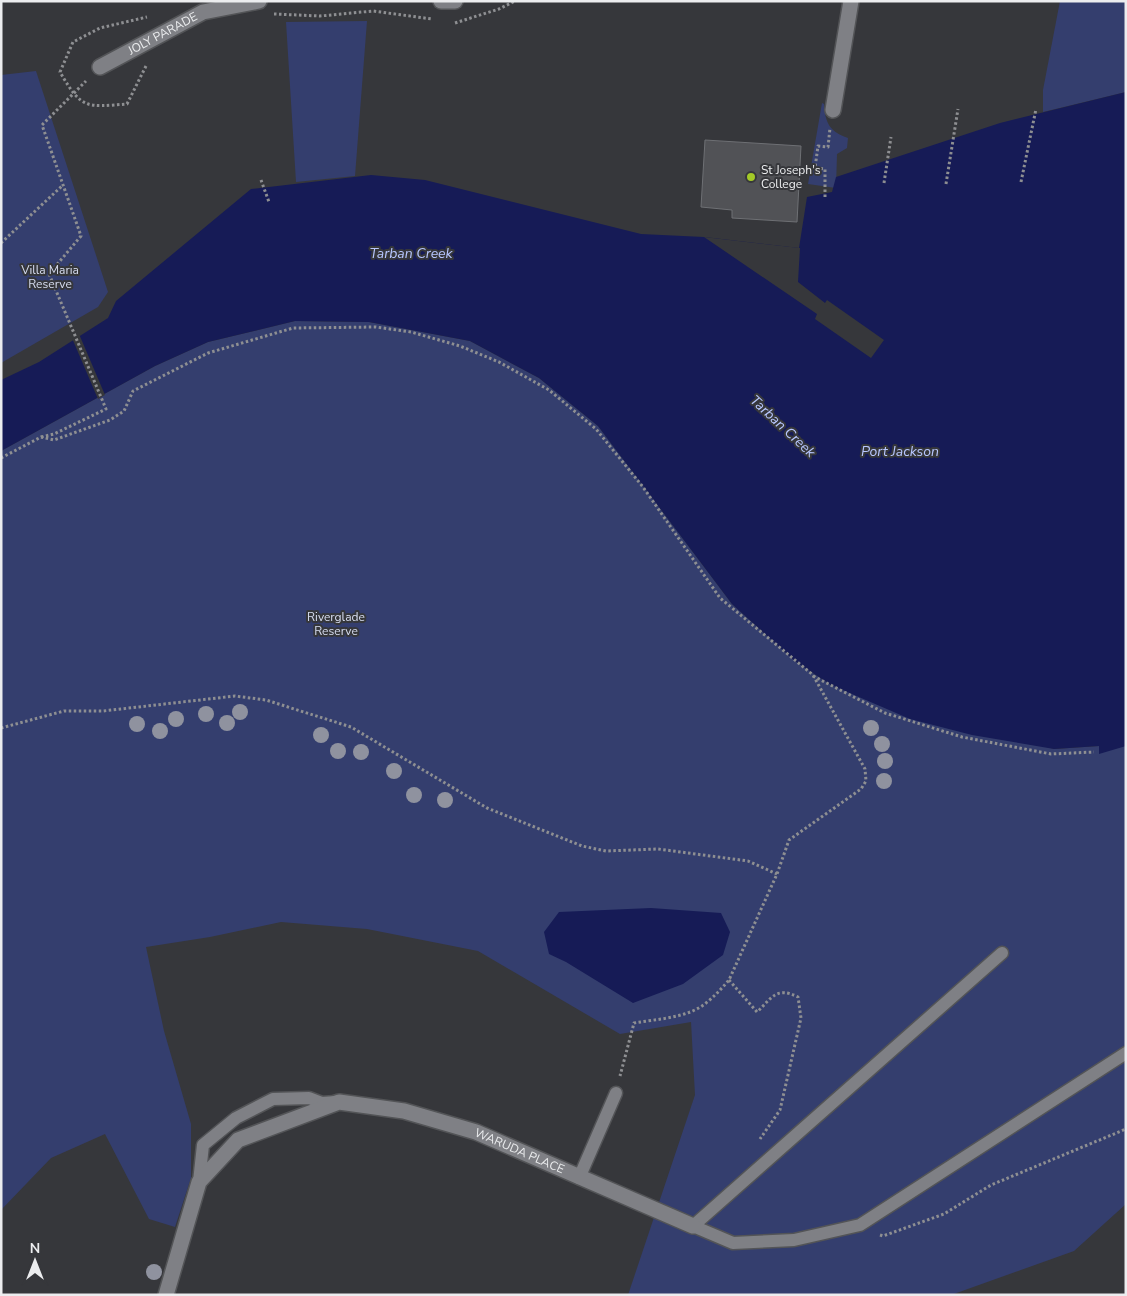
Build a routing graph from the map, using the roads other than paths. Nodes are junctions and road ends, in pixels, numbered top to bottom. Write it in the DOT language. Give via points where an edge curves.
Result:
graph roads {
  1 [pos="259,1"];
  2 [pos="440,1"];
  3 [pos="455,1"];
  4 [pos="851,1"];
  5 [pos="202,7"];
  6 [pos="100,68"];
  7 [pos="833,110"];
  8 [pos="1002,953"];
  9 [pos="1126,1053"];
  10 [pos="616,1093"];
  11 [pos="339,1102"];
  12 [pos="579,1178"];
  13 [pos="198,1182"];
  14 [pos="693,1226"];
  15 [pos="166,1295"];
  1 -- 5 [label="street, JOLY PARADE"];
  2 -- 3 [label="street"];
  4 -- 7 [label="street"];
  5 -- 6 [label="street, JOLY PARADE"];
  8 -- 14 [label="lane"];
  9 -- 14 [label="lane" via="860,1225 794,1240 733,1243"];
  10 -- 12 [label="lane"];
  11 -- 12 [label="street, WARUDA PLACE" via="404,1111 467,1129"];
  11 -- 13 [label="street, WARUDA PLACE" via="238,1140"];
  11 -- 13 [label="lane, WARUDA PLACE" via="322,1103 309,1098 273,1099 236,1118 203,1145"];
  12 -- 14 [label="street, WARUDA PLACE"];
  13 -- 15 [label="street, WARUDA PLACE"];
}
